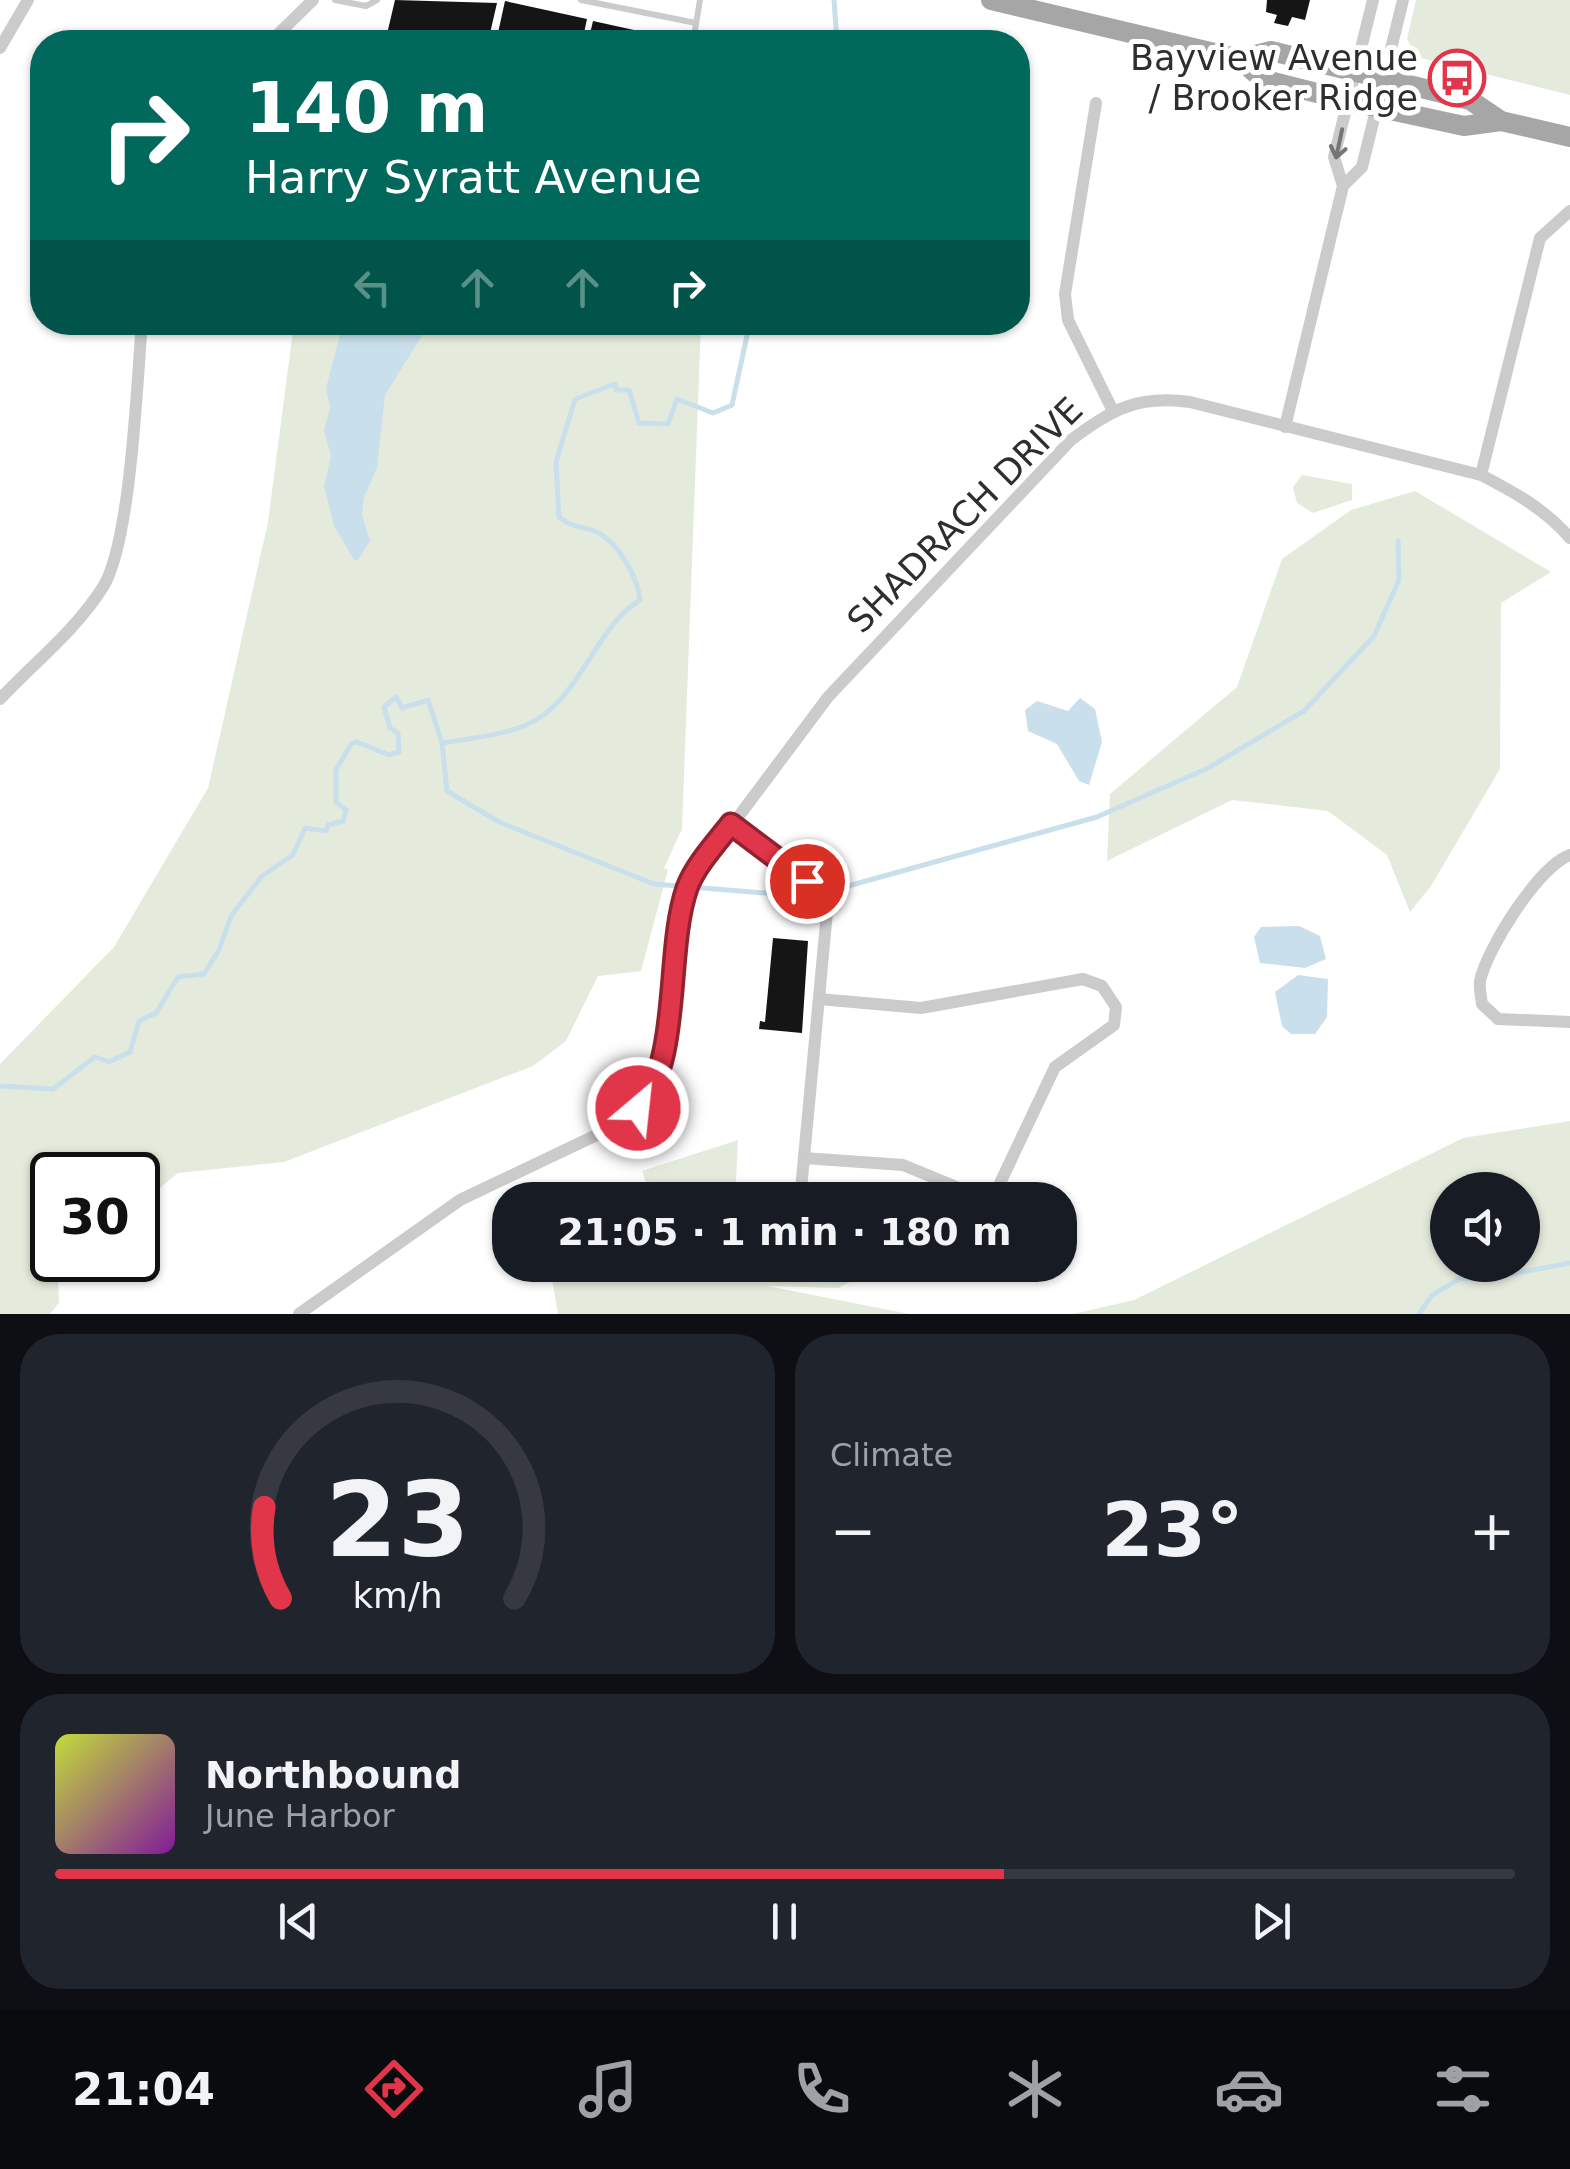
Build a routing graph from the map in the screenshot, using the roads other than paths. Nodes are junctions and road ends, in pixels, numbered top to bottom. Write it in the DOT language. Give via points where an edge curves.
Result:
graph roads {
  1 [pos="28,0"];
  2 [pos="313,0"];
  3 [pos="335,0"];
  4 [pos="377,0"];
  5 [pos="581,0"];
  6 [pos="700,0"];
  7 [pos="991,0"];
  8 [pos="1373,0"];
  9 [pos="1403,0"];
  10 [pos="696,23"];
  11 [pos="282,30"];
  12 [pos="695,30"];
  13 [pos="0,48"];
  14 [pos="1240,59"];
  15 [pos="1356,72"];
  16 [pos="1384,79"];
  17 [pos="1348,100"];
  18 [pos="1096,103"];
  19 [pos="1376,107"];
  20 [pos="1501,120"];
  21 [pos="1570,137"];
  22 [pos="1343,186"];
  23 [pos="1570,211"];
  24 [pos="141,335"];
  25 [pos="1112,409"];
  26 [pos="1285,427"];
  27 [pos="1481,475"];
  28 [pos="1570,538"];
  29 [pos="1,695"];
  30 [pos="731,824"];
  31 [pos="1570,854"];
  32 [pos="819,999"];
  33 [pos="1570,1022"];
  34 [pos="804,1158"];
  35 [pos="802,1182"];
  36 [pos="945,1182"];
  37 [pos="999,1182"];
  38 [pos="299,1314"];
  1 -- 13 [label="street"];
  2 -- 11 [label="street"];
  3 -- 4 [label="lane" via="366,6"];
  5 -- 10 [label="lane"];
  6 -- 10 [label="lane"];
  7 -- 14 [label="main road"];
  8 -- 15 [label="street"];
  9 -- 16 [label="street"];
  10 -- 12 [label="lane"];
  14 -- 15 [label="main road" via="1271,52"];
  14 -- 17 [label="main road" via="1262,79"];
  15 -- 16 [label="main road"];
  15 -- 17 [label="street"];
  16 -- 19 [label="street"];
  16 -- 20 [label="main road" via="1470,100"];
  17 -- 19 [label="main road"];
  17 -- 22 [label="street, one-way" via="1334,157"];
  18 -- 25 [label="street" via="1065,294 1068,320"];
  19 -- 20 [label="main road" via="1464,126"];
  19 -- 22 [label="street" via="1362,167"];
  20 -- 21 [label="main road"];
  22 -- 26 [label="street"];
  23 -- 27 [label="street" via="1540,238"];
  24 -- 29 [label="street" via="123,511 106,582 78,624"];
  25 -- 26 [label="street, SHADRACH DRIVE" via="1160,398"];
  25 -- 30 [label="street, SHADRACH DRIVE" via="1072,440 828,697"];
  26 -- 27 [label="street, SHADRACH DRIVE"];
  27 -- 28 [label="street, SHADRACH DRIVE" via="1555,520"];
  30 -- 32 [label="street" via="807,881 827,912"];
  30 -- 38 [label="street, SHADRACH DRIVE" via="688,884 652,1093 624,1122 460,1200"];
  31 -- 33 [label="street" via="1539,876 1520,902 1480,981 1482,1004 1498,1019"];
  32 -- 34 [label="street"];
  32 -- 37 [label="street" via="922,1008 1083,979 1102,986 1116,1007 1114,1025 1055,1067"];
  34 -- 35 [label="street"];
  34 -- 36 [label="street" via="903,1165"];
}
